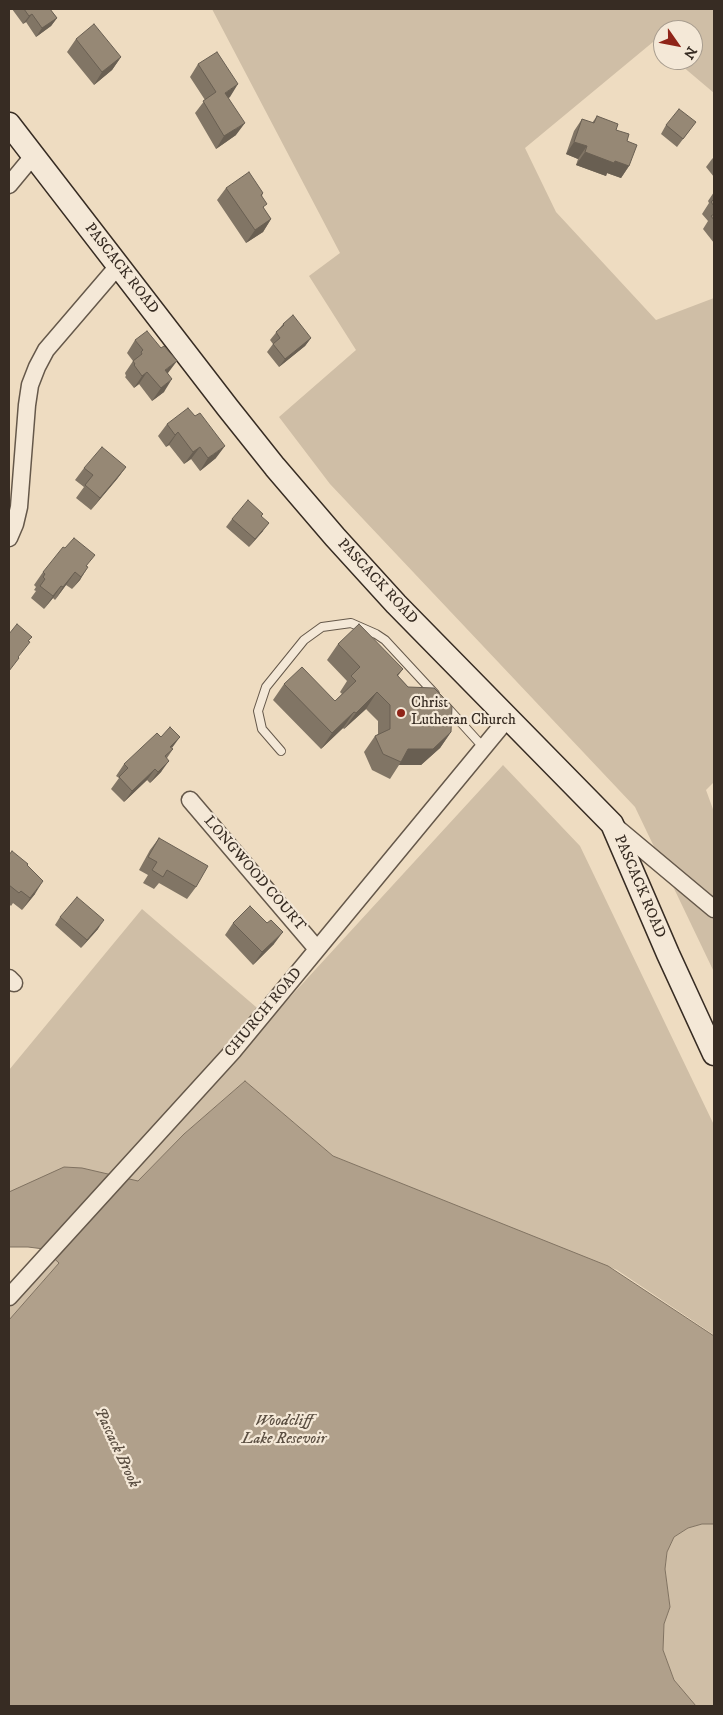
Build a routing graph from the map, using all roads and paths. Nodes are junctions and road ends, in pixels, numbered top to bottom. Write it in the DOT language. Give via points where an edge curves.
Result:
graph roads {
  1 [pos="9,124"];
  2 [pos="33,156"];
  3 [pos="9,185"];
  4 [pos="118,266"];
  5 [pos="9,538"];
  6 [pos="508,718"];
  7 [pos="484,748"];
  8 [pos="281,750"];
  9 [pos="190,800"];
  10 [pos="612,824"];
  11 [pos="714,909"];
  12 [pos="318,948"];
  13 [pos="714,1054"];
  14 [pos="9,1297"];
  1 -- 2 [label="street, PASCACK ROAD"];
  2 -- 3 [label="street"];
  2 -- 4 [label="street, PASCACK ROAD"];
  4 -- 5 [label="street" via="46,350 37,367 27,405 19,507"];
  4 -- 6 [label="street, PASCACK ROAD" via="248,434 335,537"];
  6 -- 7 [label="street, CHURCH ROAD"];
  6 -- 10 [label="street, PASCACK ROAD"];
  7 -- 8 [label="lane" via="386,640 351,622 322,627 304,640 266,687 258,711 262,729"];
  7 -- 12 [label="street, CHURCH ROAD"];
  9 -- 12 [label="street, LONGWOOD COURT"];
  10 -- 11 [label="street"];
  10 -- 13 [label="street, PASCACK ROAD"];
  12 -- 14 [label="street, CHURCH ROAD" via="234,1050"];
}
